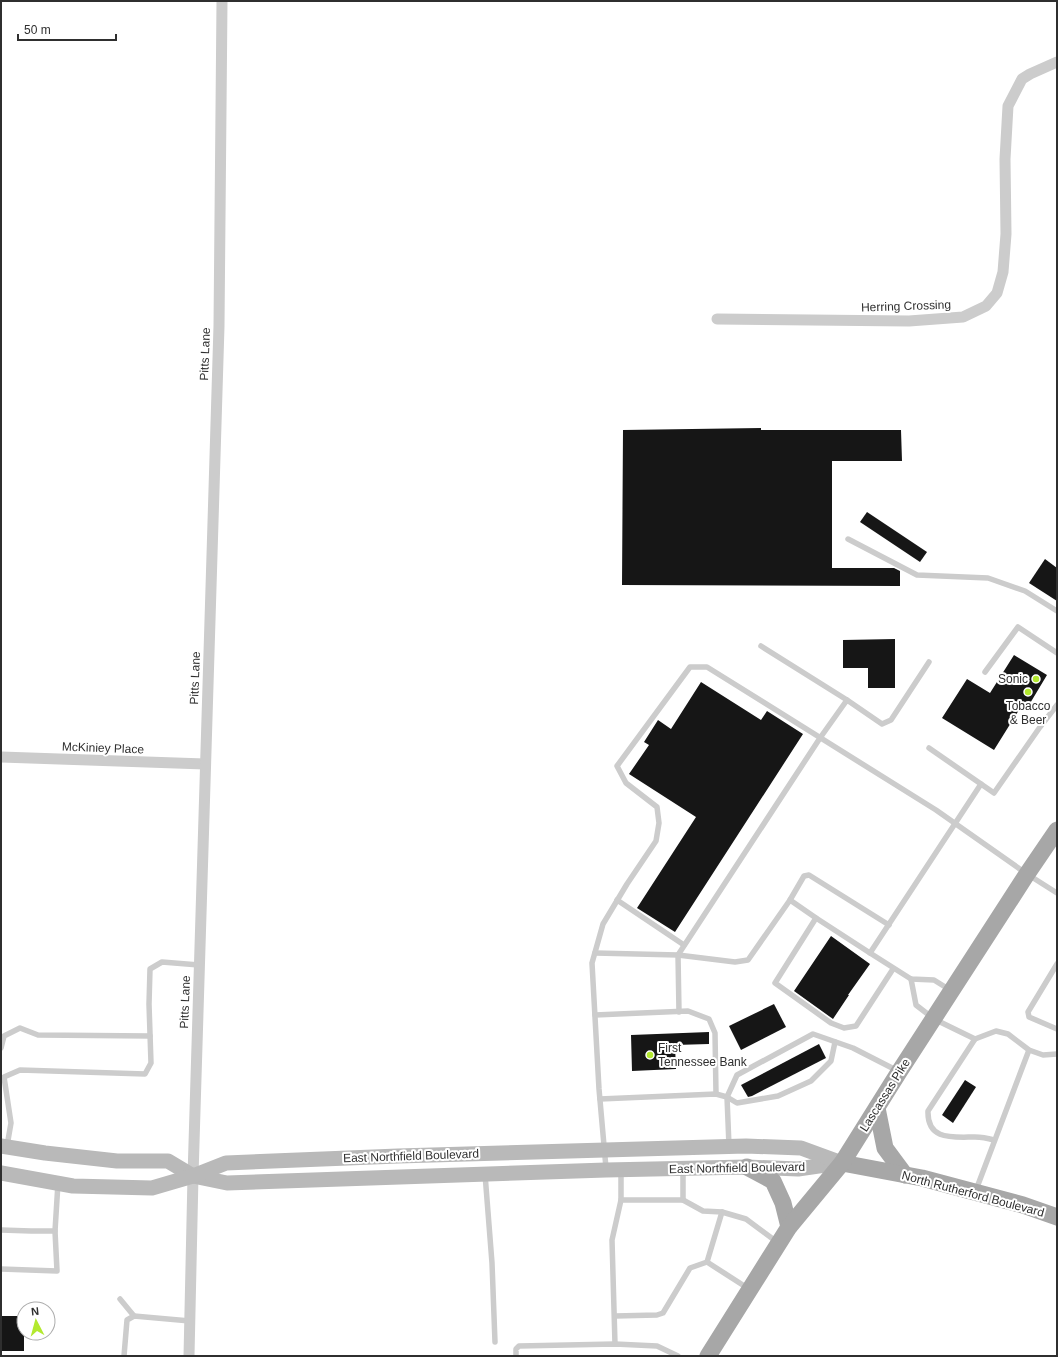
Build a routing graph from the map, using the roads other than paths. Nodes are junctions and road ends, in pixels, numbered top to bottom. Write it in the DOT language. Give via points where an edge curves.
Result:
graph roads {
  1 [pos="222,1"];
  2 [pos="1057,62"];
  3 [pos="717,320"];
  4 [pos="848,539"];
  5 [pos="1057,611"];
  6 [pos="761,646"];
  7 [pos="1057,654"];
  8 [pos="929,662"];
  9 [pos="985,672"];
  10 [pos="847,700"];
  11 [pos="1057,705"];
  12 [pos="820,738"];
  13 [pos="929,748"];
  14 [pos="1,757"];
  15 [pos="205,764"];
  16 [pos="981,784"];
  17 [pos="955,823"];
  18 [pos="1057,830"];
  19 [pos="1027,874"];
  20 [pos="1057,893"];
  21 [pos="617,900"];
  22 [pos="790,900"];
  23 [pos="816,918"];
  24 [pos="888,925"];
  25 [pos="684,945"];
  26 [pos="595,953"];
  27 [pos="870,953"];
  28 [pos="678,955"];
  29 [pos="1057,964"];
  30 [pos="199,965"];
  31 [pos="893,968"];
  32 [pos="911,979"];
  33 [pos="952,991"];
  34 [pos="679,1012"];
  35 [pos="595,1015"];
  36 [pos="934,1019"];
  37 [pos="1057,1029"];
  38 [pos="150,1036"];
  39 [pos="975,1039"];
  40 [pos="835,1042"];
  41 [pos="1,1048"];
  42 [pos="1029,1050"];
  43 [pos="1057,1054"];
  44 [pos="1,1070"];
  45 [pos="899,1072"];
  46 [pos="4,1077"];
  47 [pos="716,1094"];
  48 [pos="726,1097"];
  49 [pos="600,1099"];
  50 [pos="877,1108"];
  51 [pos="994,1140"];
  52 [pos="4,1146"];
  53 [pos="729,1146"];
  54 [pos="604,1151"];
  55 [pos="398,1156"];
  56 [pos="842,1163"];
  57 [pos="747,1167"];
  58 [pos="683,1168"];
  59 [pos="606,1170"];
  60 [pos="621,1170"];
  61 [pos="1,1173"];
  62 [pos="485,1174"];
  63 [pos="905,1175"];
  64 [pos="192,1176"];
  65 [pos="399,1177"];
  66 [pos="58,1183"];
  67 [pos="975,1192"];
  68 [pos="621,1200"];
  69 [pos="683,1200"];
  70 [pos="722,1212"];
  71 [pos="1057,1217"];
  72 [pos="789,1227"];
  73 [pos="1,1230"];
  74 [pos="55,1231"];
  75 [pos="778,1244"];
  76 [pos="707,1262"];
  77 [pos="1,1269"];
  78 [pos="750,1290"];
  79 [pos="120,1299"];
  80 [pos="134,1316"];
  81 [pos="615,1316"];
  82 [pos="190,1321"];
  83 [pos="495,1342"];
  84 [pos="615,1344"];
  85 [pos="124,1356"];
  86 [pos="190,1356"];
  87 [pos="516,1356"];
  88 [pos="678,1356"];
  89 [pos="708,1356"];
  1 -- 15 [label="street, Pitts Lane" via="218,326"];
  2 -- 3 [label="street, Herring Crossing" via="1022,79 1008,106 1003,272 997,293 986,306 963,317 909,321"];
  4 -- 5 [label="lane" via="917,575 988,578 1025,591"];
  6 -- 10 [label="lane"];
  7 -- 9 [label="lane" via="1018,627"];
  8 -- 10 [label="lane" via="891,720 882,724"];
  10 -- 12 [label="lane"];
  11 -- 16 [label="lane" via="994,793"];
  12 -- 17 [label="lane"];
  12 -- 21 [label="lane" via="707,667 690,667 617,766 626,783 657,807 659,823 656,841"];
  12 -- 25 [label="lane"];
  13 -- 16 [label="lane"];
  14 -- 15 [label="street, McKiniey Place"];
  15 -- 30 [label="street, Pitts Lane"];
  16 -- 17 [label="lane"];
  17 -- 19 [label="lane"];
  17 -- 24 [label="lane"];
  18 -- 19 [label="main road, Lascassas Pike"];
  19 -- 20 [label="lane"];
  19 -- 33 [label="main road, Lascassas Pike"];
  21 -- 25 [label="lane"];
  21 -- 26 [label="lane" via="603,924"];
  22 -- 23 [label="lane"];
  22 -- 24 [label="lane" via="804,876 809,875"];
  22 -- 28 [label="lane" via="748,960 736,962"];
  23 -- 27 [label="lane"];
  23 -- 31 [label="lane" via="774,983 831,1023 844,1028 856,1026"];
  24 -- 27 [label="lane"];
  25 -- 28 [label="lane"];
  26 -- 28 [label="lane"];
  26 -- 35 [label="lane" via="592,963"];
  27 -- 31 [label="lane"];
  28 -- 34 [label="lane"];
  29 -- 37 [label="lane" via="1028,1012 1029,1017"];
  30 -- 38 [label="lane" via="162,962 150,969"];
  30 -- 64 [label="street, Pitts Lane"];
  31 -- 32 [label="lane"];
  32 -- 33 [label="lane" via="934,980"];
  32 -- 36 [label="lane" via="916,1005"];
  33 -- 36 [label="main road, Lascassas Pike"];
  34 -- 35 [label="lane"];
  34 -- 47 [label="lane" via="688,1011 708,1019 715,1033"];
  35 -- 49 [label="lane"];
  36 -- 39 [label="lane"];
  36 -- 45 [label="main road, Lascassas Pike"];
  38 -- 41 [label="lane" via="38,1035 20,1028 4,1036"];
  38 -- 46 [label="lane" via="152,1063 145,1074 20,1070"];
  39 -- 42 [label="lane" via="996,1031 1008,1034"];
  39 -- 51 [label="lane" via="928,1111 928,1120 933,1130 941,1136"];
  40 -- 45 [label="lane" via="853,1048"];
  40 -- 48 [label="lane" via="813,1034 737,1075"];
  40 -- 48 [label="lane" via="831,1061 811,1081 778,1096 738,1103"];
  42 -- 43 [label="lane" via="1043,1055"];
  42 -- 51 [label="lane"];
  44 -- 46 [label="lane"];
  45 -- 50 [label="main road, Lascassas Pike"];
  46 -- 52 [label="lane" via="11,1123"];
  47 -- 48 [label="lane"];
  47 -- 49 [label="lane"];
  48 -- 53 [label="lane"];
  49 -- 54 [label="lane"];
  50 -- 56 [label="main road, Lascassas Pike"];
  50 -- 63 [label="main road" via="885,1148"];
  51 -- 67 [label="lane"];
  52 -- 64 [label="main road, East Northfield Boulevard" via="117,1161 168,1162"];
  53 -- 54 [label="main road, East Northfield Boulevard"];
  53 -- 56 [label="main road, East Northfield Boulevard" via="800,1148"];
  54 -- 55 [label="main road, East Northfield Boulevard"];
  54 -- 59 [label="lane"];
  55 -- 64 [label="main road, East Northfield Boulevard" via="226,1163"];
  55 -- 65 [label="main road"];
  56 -- 57 [label="main road, East Northfield Boulevard" via="798,1169"];
  56 -- 63 [label="main road, North Rutherford Boulevard"];
  56 -- 72 [label="main road, Lascassas Pike"];
  57 -- 58 [label="main road, East Northfield Boulevard"];
  57 -- 72 [label="main road" via="773,1181 783,1203"];
  58 -- 60 [label="main road, East Northfield Boulevard"];
  58 -- 69 [label="lane"];
  59 -- 60 [label="main road, East Northfield Boulevard"];
  59 -- 62 [label="main road, East Northfield Boulevard"];
  60 -- 68 [label="lane"];
  61 -- 66 [label="main road, East Northfield Boulevard"];
  62 -- 65 [label="main road, East Northfield Boulevard"];
  62 -- 83 [label="lane"];
  63 -- 67 [label="main road, North Rutherford Boulevard"];
  64 -- 65 [label="main road, East Northfield Boulevard" via="227,1183"];
  64 -- 66 [label="main road, East Northfield Boulevard" via="152,1188 73,1186"];
  64 -- 82 [label="street, Pitts Lane"];
  66 -- 74 [label="lane"];
  67 -- 71 [label="main road, North Rutherford Boulevard"];
  68 -- 69 [label="lane"];
  68 -- 81 [label="lane" via="612,1240"];
  69 -- 70 [label="lane" via="703,1211"];
  70 -- 75 [label="lane" via="746,1219"];
  70 -- 76 [label="lane"];
  72 -- 75 [label="main road, Lascassas Pike"];
  73 -- 74 [label="lane"];
  74 -- 77 [label="lane" via="57,1271"];
  75 -- 78 [label="main road, Lascassas Pike"];
  76 -- 78 [label="lane"];
  76 -- 81 [label="lane" via="690,1268 663,1313"];
  78 -- 89 [label="main road, Lascassas Pike"];
  79 -- 80 [label="lane"];
  80 -- 82 [label="lane"];
  80 -- 85 [label="lane" via="127,1320"];
  81 -- 84 [label="lane"];
  82 -- 86 [label="street, Pitts Lane"];
  84 -- 87 [label="lane" via="518,1346"];
  84 -- 88 [label="lane" via="657,1346"];
}
